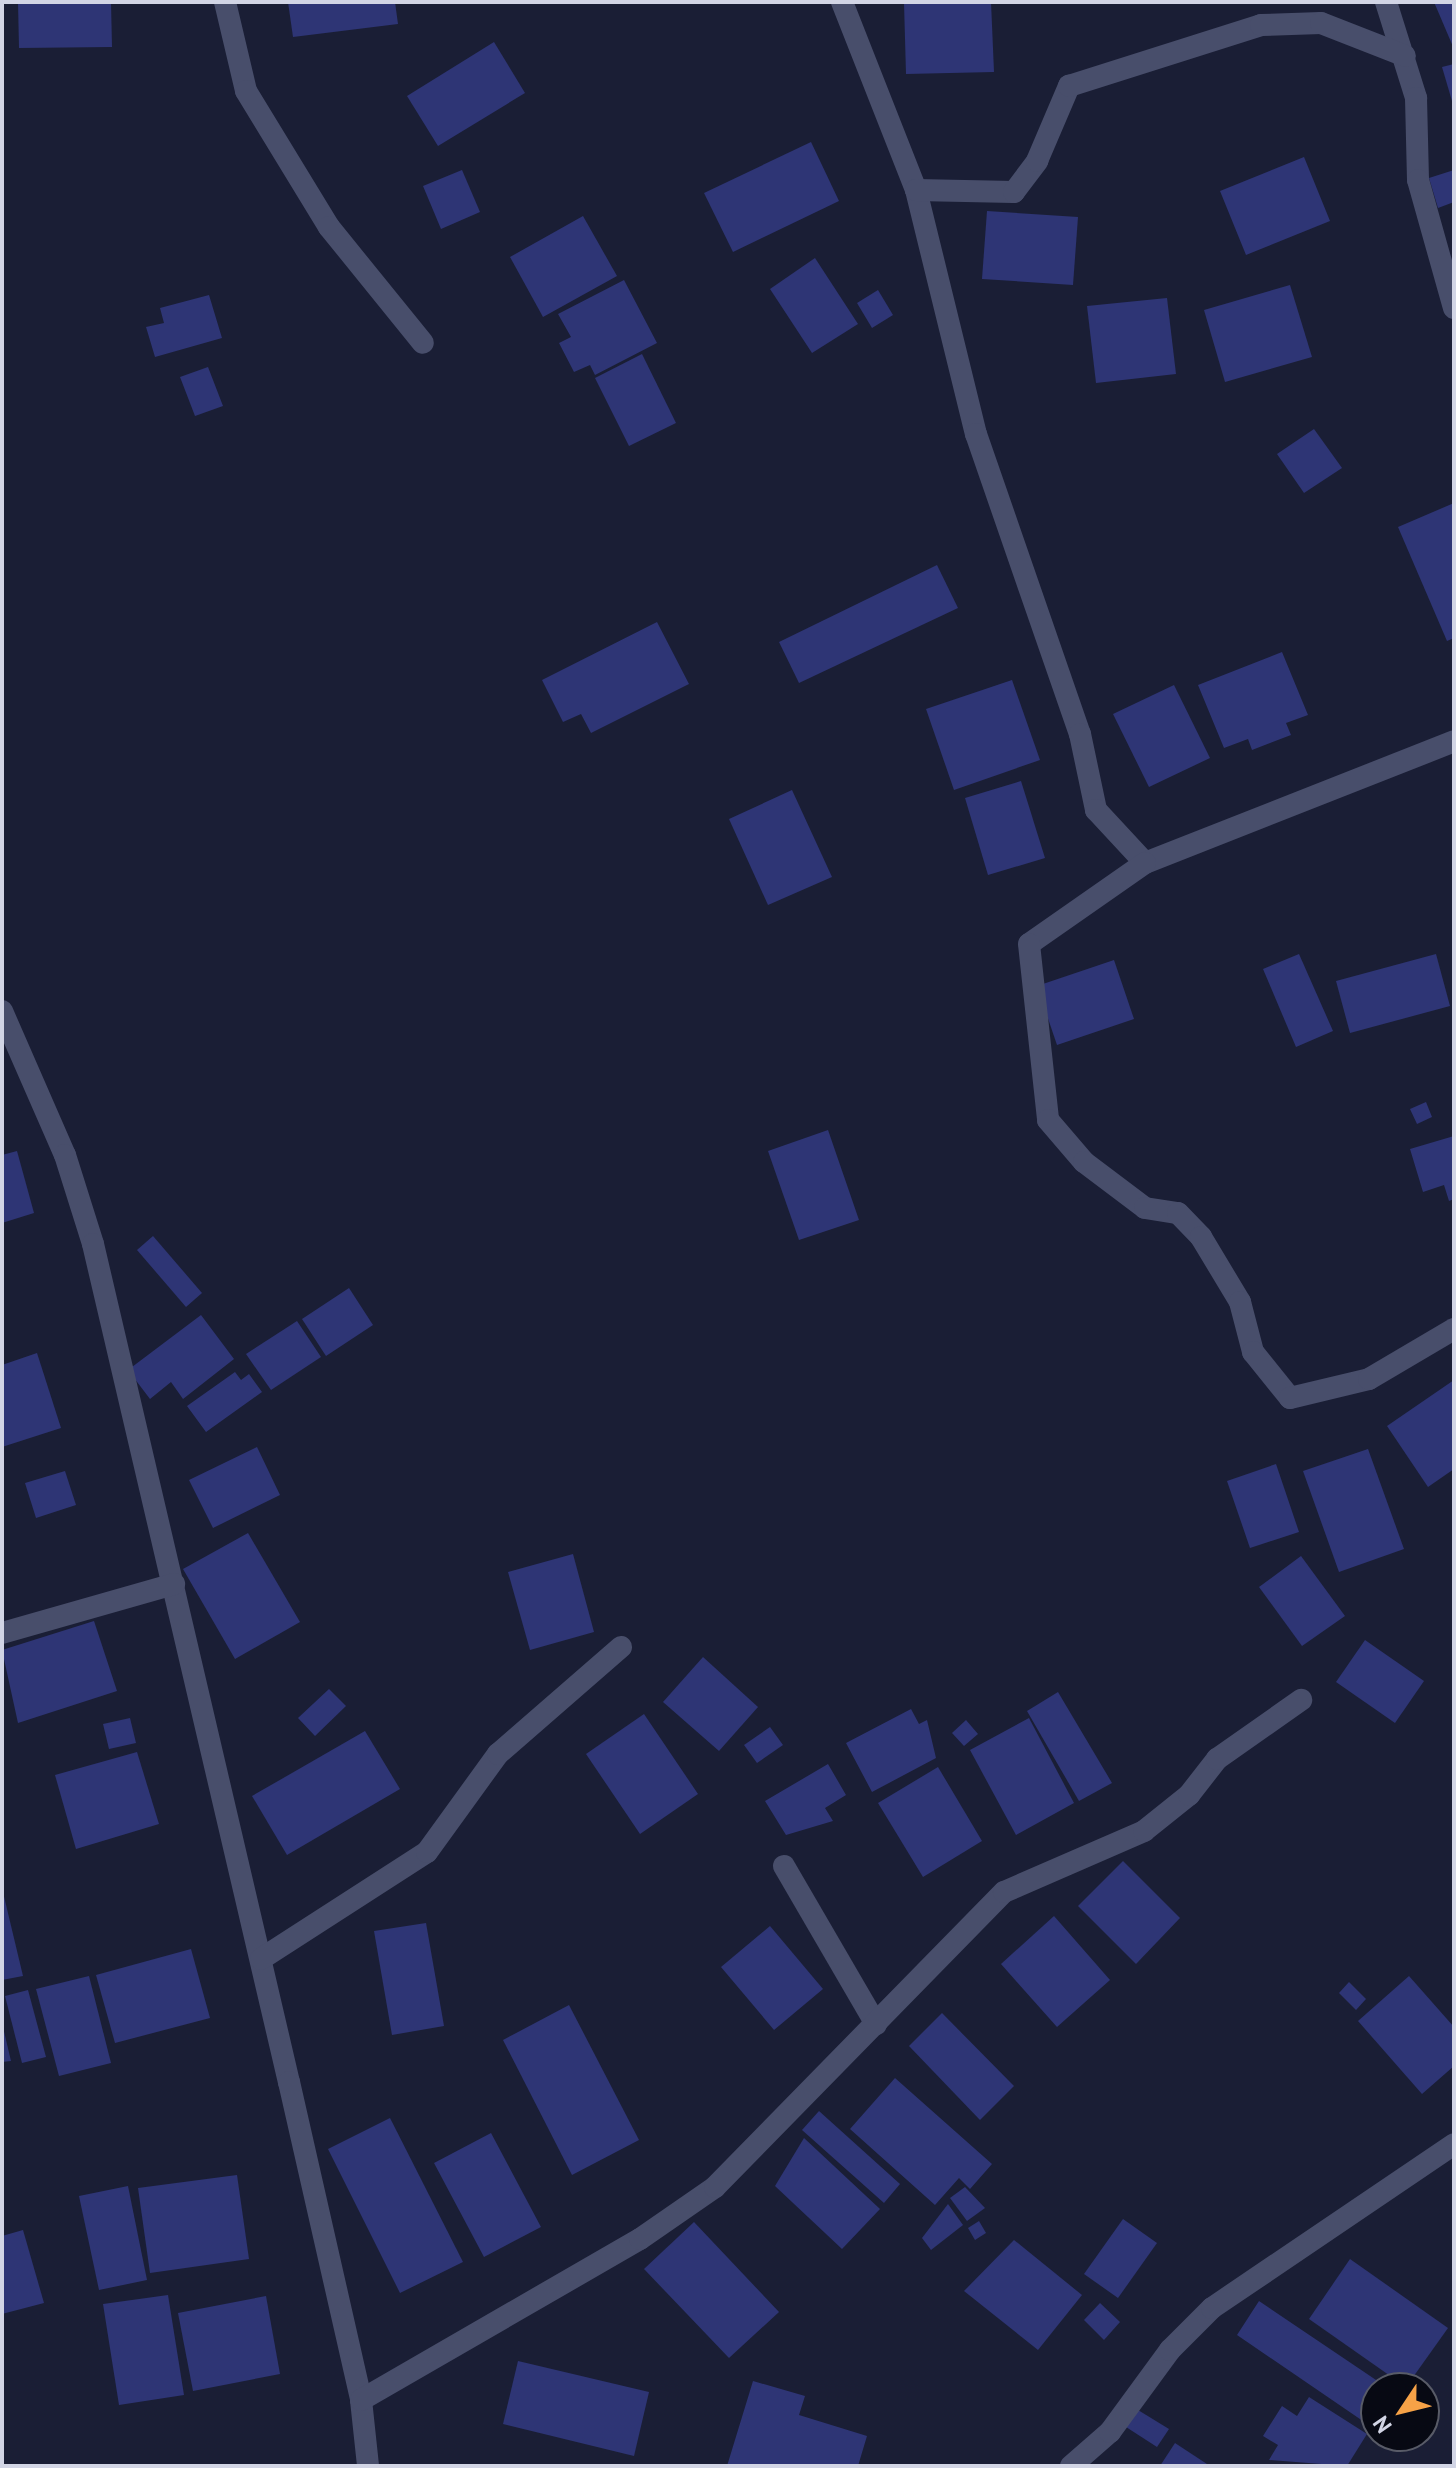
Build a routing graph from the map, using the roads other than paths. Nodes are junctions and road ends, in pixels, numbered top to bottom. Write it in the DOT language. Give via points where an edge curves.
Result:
graph roads {
  1 [pos="225,2"];
  2 [pos="842,2"];
  3 [pos="1386,2"];
  4 [pos="1405,56"];
  5 [pos="916,190"];
  6 [pos="1454,308"];
  7 [pos="423,343"];
  8 [pos="1454,741"];
  9 [pos="1145,863"];
  10 [pos="2,1011"];
  11 [pos="1454,1329"];
  12 [pos="174,1584"];
  13 [pos="2,1633"];
  14 [pos="621,1647"];
  15 [pos="1301,1700"];
  16 [pos="784,1866"];
  17 [pos="261,1959"];
  18 [pos="876,2024"];
  19 [pos="1454,2144"];
  20 [pos="361,2400"];
  21 [pos="368,2466"];
  22 [pos="1071,2466"];
  1 -- 7 [label="street" via="246,91 329,227"];
  2 -- 5 [label="street"];
  3 -- 4 [label="street"];
  4 -- 5 [label="street" via="1321,23 1261,25 1170,58 1117,65 1069,86 1037,161 1014,192"];
  4 -- 6 [label="street" via="1416,98 1418,180"];
  5 -- 9 [label="street" via="976,434 1017,535 1080,734 1096,810"];
  8 -- 9 [label="street"];
  9 -- 11 [label="street" via="1029,944 1048,1120 1084,1162 1145,1208 1178,1213 1201,1237 1240,1302 1253,1352 1290,1398 1369,1379"];
  10 -- 12 [label="street" via="65,1155 93,1244"];
  12 -- 13 [label="street"];
  12 -- 17 [label="street"];
  14 -- 17 [label="street" via="498,1754 427,1852"];
  15 -- 18 [label="street" via="1217,1759 1189,1795 1144,1831 1004,1892"];
  16 -- 18 [label="street"];
  17 -- 20 [label="street"];
  18 -- 20 [label="street" via="715,2187 640,2239"];
  19 -- 22 [label="street" via="1212,2308 1170,2350 1110,2432"];
  20 -- 21 [label="street"];
}
